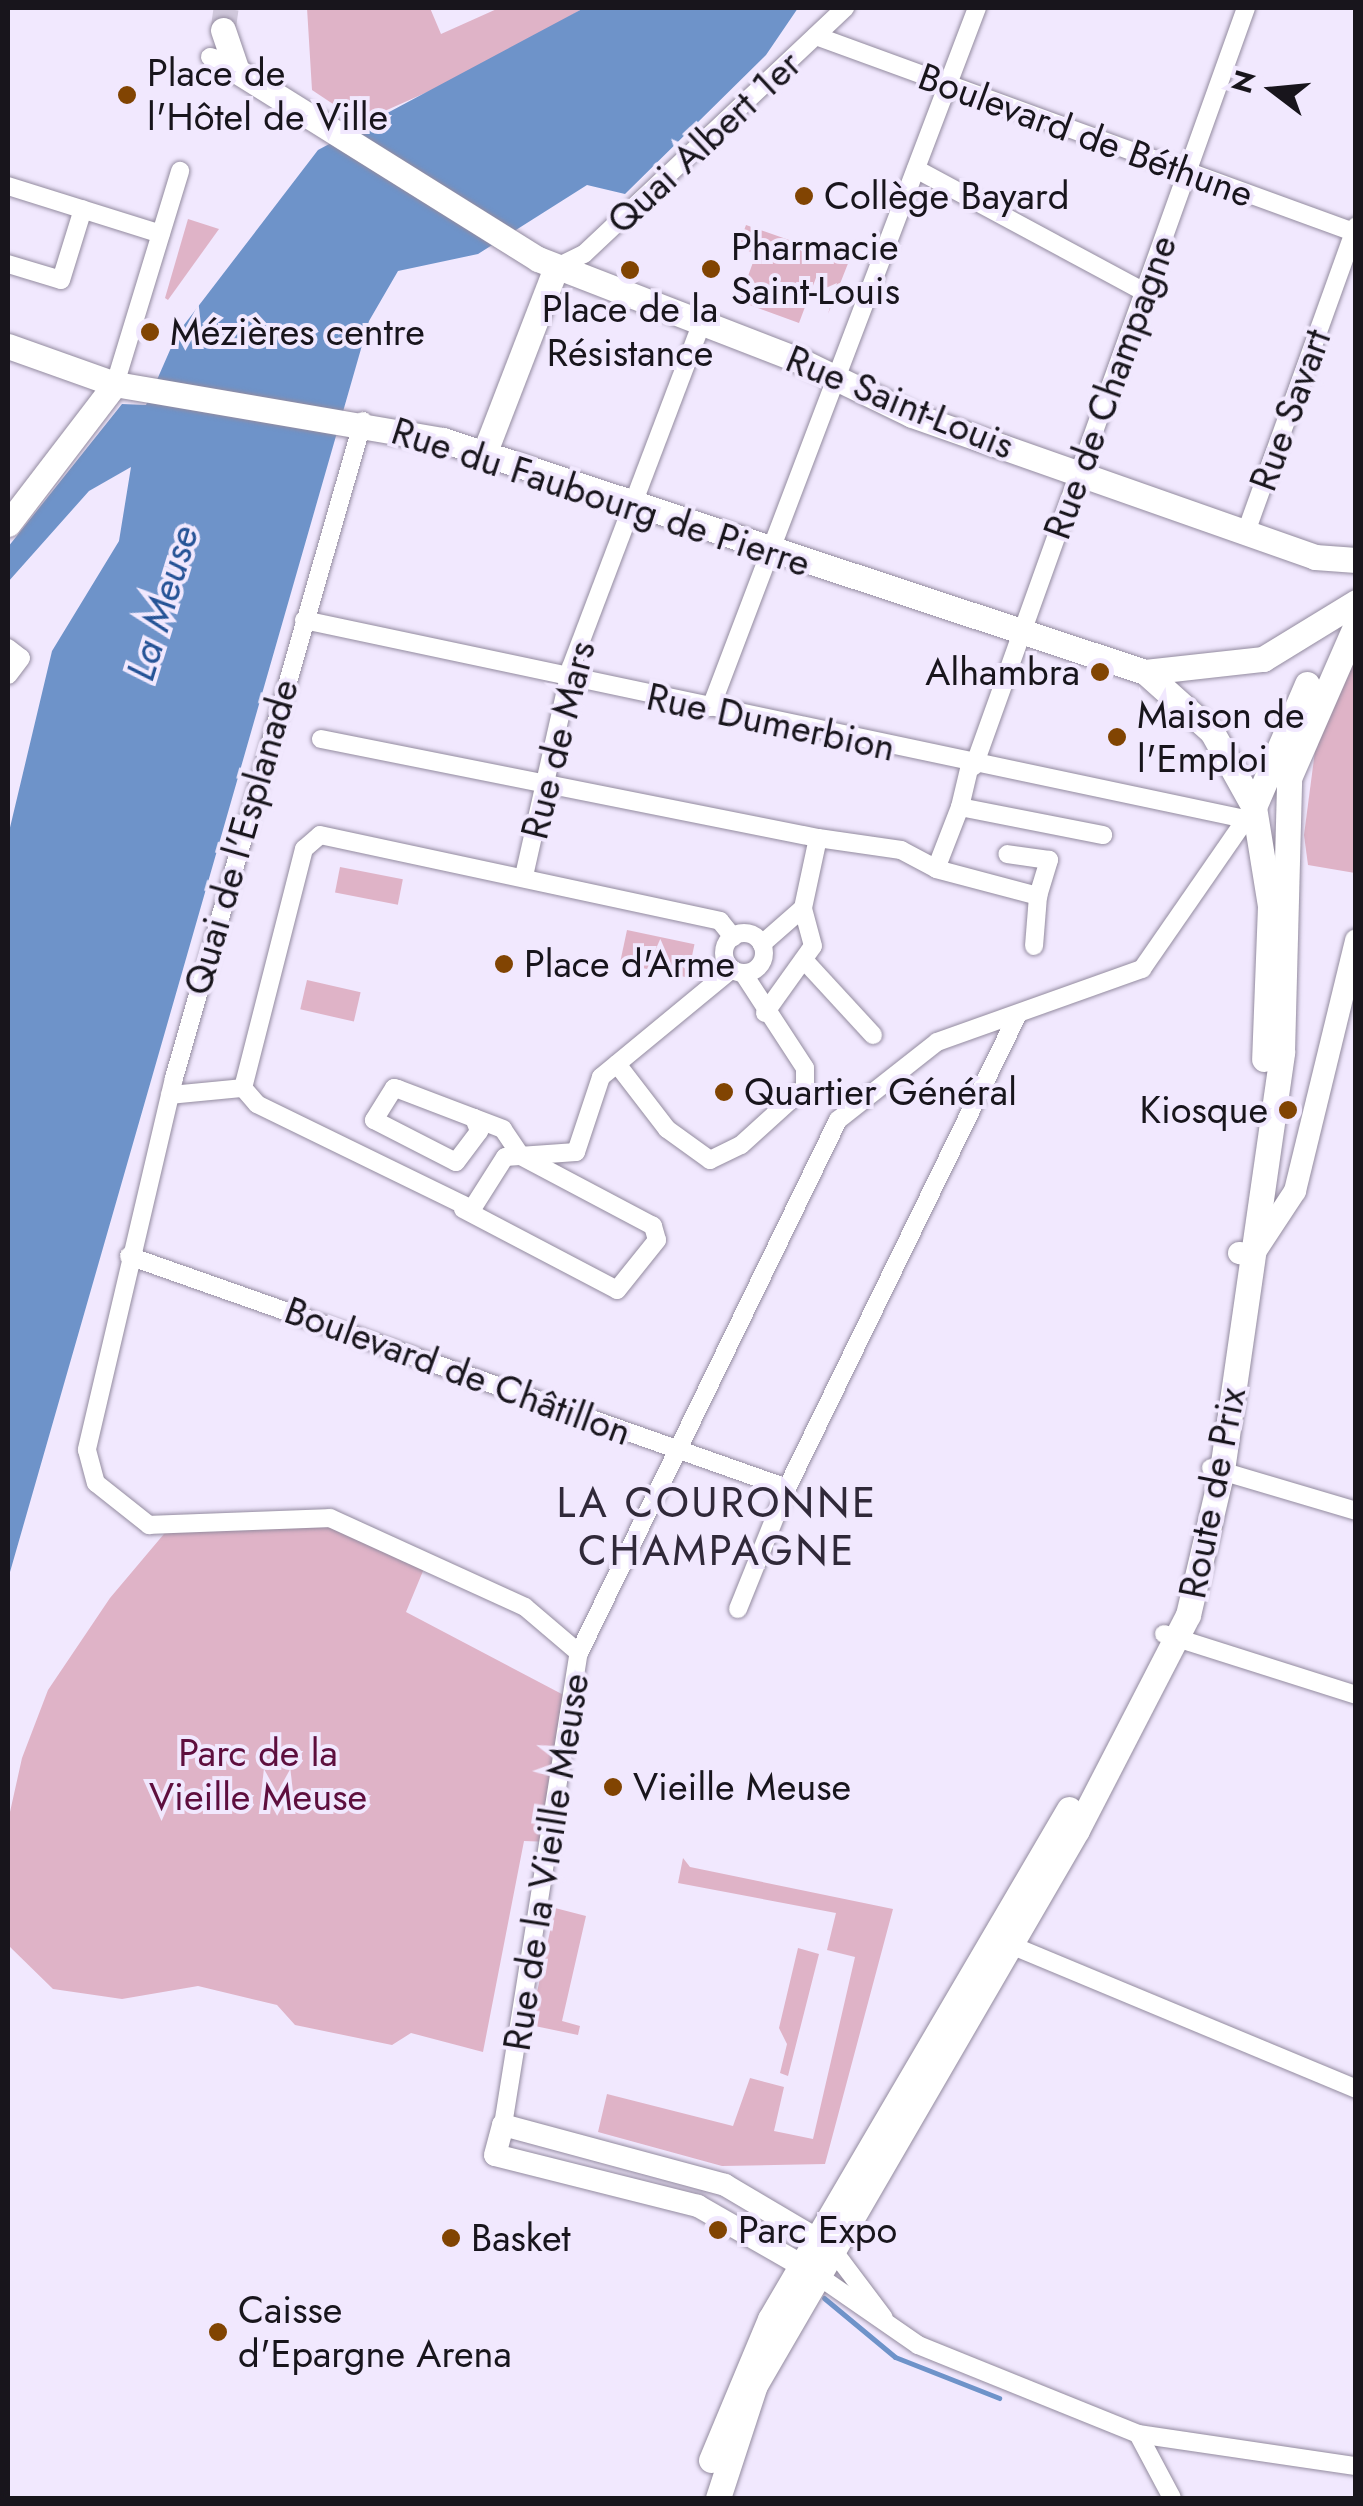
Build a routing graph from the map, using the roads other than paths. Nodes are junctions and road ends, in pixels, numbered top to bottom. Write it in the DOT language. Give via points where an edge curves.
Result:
graph roads {
  1 [pos="845,8"];
  2 [pos="977,8"];
  3 [pos="1246,8"];
  4 [pos="816,36"];
  5 [pos="223,51"];
  6 [pos="948,84"];
  7 [pos="916,169"];
  8 [pos="180,172"];
  9 [pos="1187,172"];
  10 [pos="8,186"];
  11 [pos="83,209"];
  12 [pos="1355,230"];
  13 [pos="161,234"];
  14 [pos="8,264"];
  15 [pos="556,267"];
  16 [pos="1144,292"];
  17 [pos="701,324"];
  18 [pos="8,346"];
  19 [pos="836,378"];
  20 [pos="115,384"];
  21 [pos="362,422"];
  22 [pos="484,454"];
  23 [pos="1080,472"];
  24 [pos="636,508"];
  25 [pos="8,524"];
  26 [pos="1246,532"];
  27 [pos="773,554"];
  28 [pos="1356,560"];
  29 [pos="1354,608"];
  30 [pos="304,620"];
  31 [pos="1022,628"];
  32 [pos="8,648"];
  33 [pos="1145,672"];
  34 [pos="8,674"];
  35 [pos="567,678"];
  36 [pos="711,707"];
  37 [pos="321,739"];
  38 [pos="1292,744"];
  39 [pos="972,765"];
  40 [pos="545,779"];
  41 [pos="960,807"];
  42 [pos="1247,812"];
  43 [pos="1103,835"];
  44 [pos="818,838"];
  45 [pos="1006,854"];
  46 [pos="936,869"];
  47 [pos="524,876"];
  48 [pos="1287,887"];
  49 [pos="1038,896"];
  50 [pos="803,908"];
  51 [pos="732,936"];
  52 [pos="1356,940"];
  53 [pos="762,944"];
  54 [pos="1034,946"];
  55 [pos="804,960"];
  56 [pos="737,971"];
  57 [pos="765,1013"];
  58 [pos="1018,1014"];
  59 [pos="873,1035"];
  60 [pos="617,1064"];
  61 [pos="243,1088"];
  62 [pos="170,1095"];
  63 [pos="474,1118"];
  64 [pos="521,1156"];
  65 [pos="463,1209"];
  66 [pos="1246,1254"];
  67 [pos="129,1256"];
  68 [pos="680,1452"];
  69 [pos="1216,1469"];
  70 [pos="787,1488"];
  71 [pos="1356,1511"];
  72 [pos="738,1609"];
  73 [pos="1170,1636"];
  74 [pos="579,1653"];
  75 [pos="1356,1695"];
  76 [pos="1001,1941"];
  77 [pos="1356,2089"];
  78 [pos="503,2125"];
  79 [pos="825,2243"];
  80 [pos="809,2269"];
  81 [pos="893,2330"];
  82 [pos="1138,2434"];
  83 [pos="1356,2466"];
  84 [pos="700,2498"];
  85 [pos="718,2498"];
  86 [pos="1172,2498"];
  1 -- 4 [label="street, Quai Albert 1er"];
  2 -- 6 [label="street"];
  3 -- 9 [label="street, Rue de Champagne"];
  4 -- 6 [label="street, Boulevard de Béthune"];
  4 -- 15 [label="street, Quai Albert 1er" via="584,254"];
  5 -- 15 [label="main road, Rue Saint-Louis" via="324,124"];
  6 -- 7 [label="street"];
  6 -- 9 [label="street, Boulevard de Béthune"];
  7 -- 16 [label="street"];
  7 -- 19 [label="street"];
  8 -- 13 [label="street"];
  9 -- 12 [label="street, Boulevard de Béthune"];
  9 -- 16 [label="street, Rue de Champagne"];
  10 -- 11 [label="street"];
  11 -- 13 [label="street"];
  11 -- 14 [label="street" via="61,280"];
  12 -- 26 [label="street, Rue Savart"];
  13 -- 20 [label="street"];
  15 -- 17 [label="main road, Rue Saint-Louis"];
  15 -- 22 [label="main road"];
  16 -- 23 [label="street, Rue de Champagne"];
  17 -- 19 [label="main road, Rue Saint-Louis"];
  17 -- 24 [label="street, Rue de Mars"];
  18 -- 20 [label="main road, Rue du Faubourg de Pierre"];
  19 -- 23 [label="main road, Rue Saint-Louis" via="894,408"];
  19 -- 27 [label="street"];
  20 -- 21 [label="main road, Rue du Faubourg de Pierre"];
  20 -- 25 [label="main road"];
  21 -- 22 [label="main road, Rue du Faubourg de Pierre"];
  21 -- 30 [label="street, Quai de l'Esplanade"];
  22 -- 24 [label="main road, Rue du Faubourg de Pierre"];
  23 -- 26 [label="main road, Rue Saint-Louis"];
  23 -- 31 [label="street, Rue de Champagne"];
  24 -- 27 [label="main road, Rue du Faubourg de Pierre"];
  24 -- 35 [label="street, Rue de Mars"];
  26 -- 28 [label="main road, Rue Saint-Louis"];
  27 -- 31 [label="main road, Rue du Faubourg de Pierre"];
  27 -- 36 [label="street"];
  29 -- 33 [label="main road" via="1263,659"];
  29 -- 38 [label="main road"];
  30 -- 35 [label="street, Rue Dumerbion"];
  30 -- 62 [label="street, Quai de l'Esplanade"];
  31 -- 33 [label="main road, Rue du Faubourg de Pierre"];
  31 -- 39 [label="street, Rue de Champagne"];
  32 -- 34 [label="street" via="21,658"];
  33 -- 42 [label="main road, Route de Prix" via="1212,732"];
  35 -- 36 [label="street, Rue Dumerbion"];
  35 -- 40 [label="street, Rue de Mars"];
  36 -- 39 [label="street, Rue Dumerbion"];
  37 -- 40 [label="street"];
  38 -- 42 [label="main road, Route de Prix"];
  38 -- 48 [label="main road, Route de Prix"];
  39 -- 41 [label="street, Rue de Champagne"];
  39 -- 42 [label="street, Rue Dumerbion"];
  40 -- 44 [label="street"];
  40 -- 47 [label="street, Rue de Mars"];
  41 -- 43 [label="street"];
  41 -- 46 [label="street, Rue de Champagne"];
  42 -- 48 [label="main road" via="1272,822"];
  42 -- 58 [label="street, Rue de la Vieille Meuse" via="1142,969"];
  42 -- 66 [label="main road, Route de Prix" via="1271,946"];
  44 -- 46 [label="street" via="901,850"];
  44 -- 50 [label="street"];
  45 -- 49 [label="street" via="1048,860"];
  46 -- 49 [label="street"];
  47 -- 51 [label="street" via="720,921"];
  47 -- 61 [label="street" via="313,838"];
  48 -- 66 [label="main road, Route de Prix" via="1282,1052"];
  49 -- 54 [label="street"];
  50 -- 53 [label="street"];
  50 -- 55 [label="street" via="814,930"];
  51 -- 53 [label="street"];
  51 -- 56 [label="street" via="724,953"];
  52 -- 66 [label="street" via="1310,1148 1290,1200"];
  53 -- 56 [label="street" via="761,964"];
  55 -- 57 [label="street"];
  55 -- 59 [label="street"];
  56 -- 57 [label="street"];
  56 -- 60 [label="street"];
  57 -- 60 [label="street" via="805,1068 806,1087 780,1116 710,1160 667,1128"];
  58 -- 68 [label="street, Rue de la Vieille Meuse" via="937,1042 838,1120"];
  58 -- 70 [label="street"];
  60 -- 64 [label="street" via="601,1077 576,1152"];
  61 -- 62 [label="street"];
  61 -- 65 [label="street" via="257,1104"];
  62 -- 67 [label="street, Quai de l'Esplanade"];
  63 -- 63 [label="street" via="394,1088 374,1120 456,1162 479,1131"];
  63 -- 64 [label="street" via="517,1139"];
  64 -- 65 [label="street" via="505,1157 479,1205"];
  64 -- 65 [label="street" via="653,1226 657,1240 629,1283 617,1290"];
  66 -- 69 [label="main road, Route de Prix"];
  67 -- 68 [label="street, Boulevard de Châtillon"];
  67 -- 74 [label="street, Quai de l'Esplanade" via="88,1430 96,1483 113,1504 170,1528 330,1518 525,1607"];
  68 -- 70 [label="street, Boulevard de Châtillon"];
  68 -- 74 [label="street, Rue de la Vieille Meuse"];
  69 -- 71 [label="street"];
  69 -- 73 [label="main road, Route de Prix" via="1210,1545"];
  70 -- 72 [label="street"];
  73 -- 75 [label="street"];
  73 -- 76 [label="main road, Route de Prix"];
  74 -- 78 [label="street, Rue de la Vieille Meuse"];
  76 -- 77 [label="street"];
  76 -- 79 [label="main road, Route de Prix"];
  78 -- 79 [label="street" via="726,2185"];
  78 -- 80 [label="street, Rue de la Vieille Meuse" via="495,2155 656,2191"];
  79 -- 80 [label="main road, Route de Prix"];
  79 -- 81 [label="street"];
  80 -- 81 [label="street"];
  80 -- 84 [label="main road, Route de Prix" via="732,2392"];
  80 -- 85 [label="main road, Route de Prix" via="755,2385"];
  81 -- 82 [label="street"];
  82 -- 83 [label="street"];
  82 -- 86 [label="street"];
}
